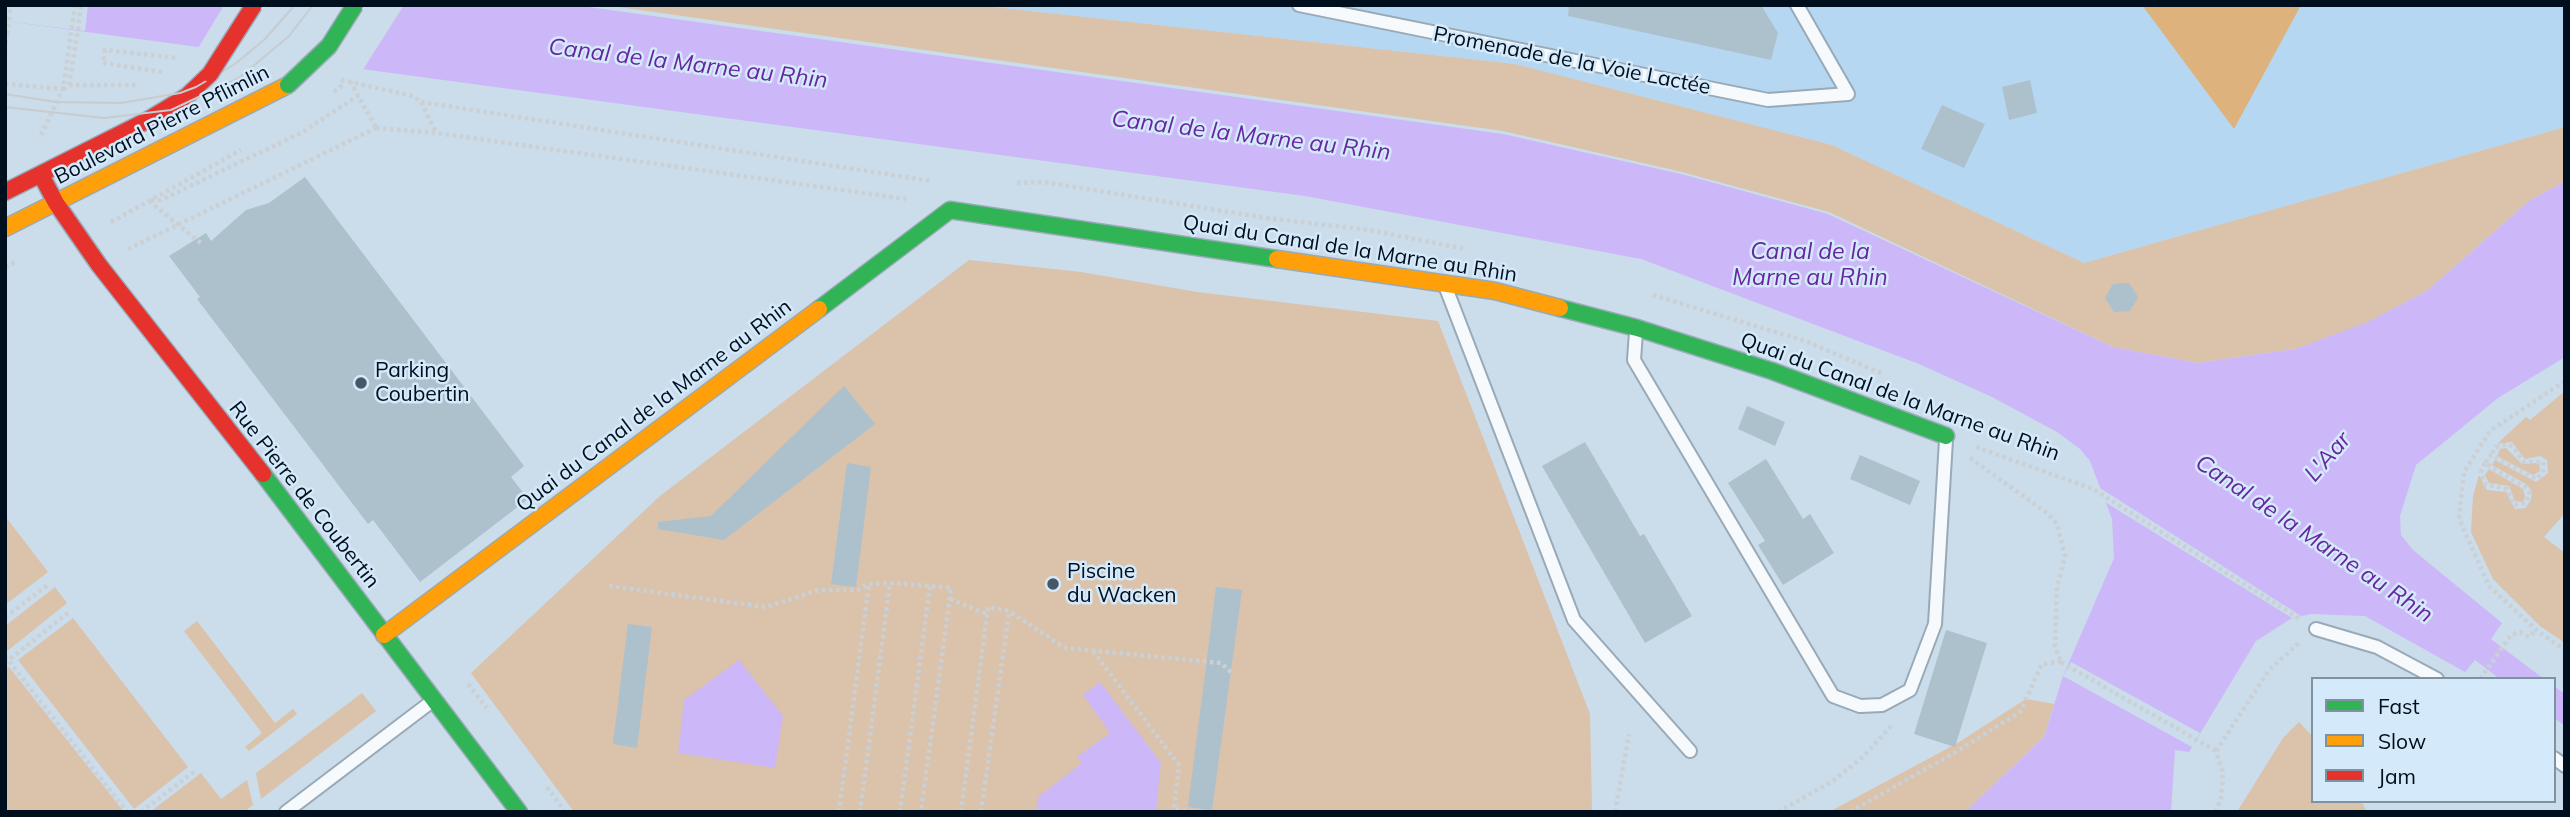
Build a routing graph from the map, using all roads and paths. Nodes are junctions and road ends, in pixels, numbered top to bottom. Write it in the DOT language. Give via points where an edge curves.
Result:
graph roads {
  1 [pos="11,5"];
  2 [pos="75,5"];
  3 [pos="81,5"];
  4 [pos="254,5"];
  5 [pos="355,5"];
  6 [pos="1299,5"];
  7 [pos="1797,5"];
  8 [pos="5,50"];
  9 [pos="185,58"];
  10 [pos="168,72"];
  11 [pos="5,84"];
  12 [pos="69,85"];
  13 [pos="145,85"];
  14 [pos="62,89"];
  15 [pos="359,96"];
  16 [pos="376,128"];
  17 [pos="436,133"];
  18 [pos="37,145"];
  19 [pos="41,175"];
  20 [pos="5,192"];
  21 [pos="149,200"];
  22 [pos="908,200"];
  23 [pos="56,203"];
  24 [pos="177,225"];
  25 [pos="5,228"];
  26 [pos="80,239"];
  27 [pos="203,245"];
  28 [pos="13,263"];
  29 [pos="99,265"];
  30 [pos="5,267"];
  31 [pos="1443,282"];
  32 [pos="1637,327"];
  33 [pos="2565,381"];
  34 [pos="1946,436"];
  35 [pos="2477,452"];
  36 [pos="2488,459"];
  37 [pos="890,583"];
  38 [pos="869,584"];
  39 [pos="48,585"];
  40 [pos="609,586"];
  41 [pos="930,586"];
  42 [pos="950,599"];
  43 [pos="1009,611"];
  44 [pos="69,612"];
  45 [pos="987,614"];
  46 [pos="5,617"];
  47 [pos="2316,629"];
  48 [pos="2536,630"];
  49 [pos="384,635"];
  50 [pos="1093,650"];
  51 [pos="2565,650"];
  52 [pos="6,660"];
  53 [pos="2061,662"];
  54 [pos="1232,673"];
  55 [pos="2433,677"];
  56 [pos="2481,677"];
  57 [pos="1910,690"];
  58 [pos="434,699"];
  59 [pos="1629,734"];
  60 [pos="1690,751"];
  61 [pos="2216,751"];
  62 [pos="195,771"];
  63 [pos="127,812"];
  64 [pos="141,812"];
  65 [pos="286,812"];
  66 [pos="519,812"];
  67 [pos="839,812"];
  68 [pos="860,812"];
  69 [pos="900,812"];
  70 [pos="921,812"];
  71 [pos="961,812"];
  72 [pos="981,812"];
  73 [pos="1193,812"];
  74 [pos="1615,812"];
  75 [pos="1779,812"];
  76 [pos="1850,812"];
  77 [pos="2215,812"];
  1 -- 8 [label="path, bridge"];
  2 -- 14 [label="path"];
  3 -- 12 [label="path, bridge"];
  4 -- 19 [label="street, Boulevard Pierre Pflimlin, bridge" via="208,76 187,96"];
  5 -- 23 [label="street, Boulevard Pierre Pflimlin, bridge" via="329,47 288,85"];
  6 -- 7 [label="lane, Promenade de la Voie Lactée" via="1768,100 1848,94"];
  9 -- 10 [label="path" via="105,50 103,63"];
  11 -- 14 [label="path"];
  12 -- 13 [label="path"];
  12 -- 14 [label="path, bridge"];
  14 -- 18 [label="path"];
  15 -- 16 [label="path"];
  15 -- 17 [label="path" via="350,81 413,96 421,102"];
  15 -- 21 [label="path" via="303,132 161,200"];
  16 -- 17 [label="path"];
  16 -- 24 [label="path"];
  17 -- 22 [label="path"];
  19 -- 20 [label="street, Boulevard Pierre Pflimlin"];
  19 -- 23 [label="street, Boulevard Pierre Pflimlin"];
  21 -- 24 [label="path"];
  21 -- 26 [label="path"];
  23 -- 25 [label="street, Boulevard Pierre Pflimlin"];
  23 -- 26 [label="street, Rue Pierre de Coubertin"];
  24 -- 27 [label="path"];
  24 -- 29 [label="path"];
  26 -- 29 [label="street, Rue Pierre de Coubertin"];
  28 -- 30 [label="path"];
  29 -- 49 [label="street, Rue Pierre de Coubertin"];
  31 -- 32 [label="street, Quai du Canal de la Marne au Rhin"];
  31 -- 49 [label="street, Quai du Canal de la Marne au Rhin" via="950,210"];
  31 -- 60 [label="lane" via="1574,621"];
  32 -- 34 [label="street, Quai du Canal de la Marne au Rhin"];
  32 -- 57 [label="lane" via="1634,360 1833,695 1860,706 1882,705"];
  33 -- 35 [label="path" via="2490,431"];
  34 -- 47 [label="path, Quai du Canal de la Marne au Rhin" via="2093,489"];
  34 -- 53 [label="path" via="2057,524 2065,556 2057,587 2055,646"];
  34 -- 57 [label="lane" via="1935,624"];
  35 -- 36 [label="path"];
  35 -- 48 [label="path" via="2464,472 2459,519 2489,586"];
  36 -- 36 [label="path" via="2496,447 2511,445 2524,462 2543,462 2544,471 2532,478"];
  36 -- 36 [label="path" via="2525,487 2530,493 2525,503 2514,505 2507,489 2486,484 2481,472"];
  37 -- 38 [label="path"];
  37 -- 41 [label="path"];
  37 -- 68 [label="path"];
  38 -- 40 [label="path" via="858,590 819,590 766,607"];
  38 -- 67 [label="path"];
  39 -- 46 [label="path"];
  41 -- 42 [label="path" via="951,587"];
  41 -- 69 [label="path"];
  42 -- 45 [label="path"];
  42 -- 70 [label="path"];
  43 -- 45 [label="path" via="988,607"];
  43 -- 50 [label="path" via="1065,648"];
  43 -- 72 [label="path"];
  44 -- 52 [label="path"];
  45 -- 71 [label="path"];
  47 -- 55 [label="lane" via="2377,648"];
  47 -- 61 [label="path" via="2269,670"];
  48 -- 51 [label="path"];
  48 -- 56 [label="path" via="2529,637 2516,632 2509,638"];
  49 -- 58 [label="street, Rue Pierre de Coubertin"];
  50 -- 54 [label="path" via="1221,663"];
  50 -- 73 [label="path" via="1179,765 1174,809"];
  52 -- 63 [label="path"];
  53 -- 61 [label="path"];
  53 -- 76 [label="path" via="2042,664 2020,712"];
  57 -- 75 [label="path" via="1892,724 1864,756 1833,781"];
  58 -- 65 [label="lane"];
  58 -- 66 [label="street, Rue Pierre de Coubertin"];
  59 -- 74 [label="path"];
  61 -- 77 [label="path" via="2222,773 2221,799"];
  62 -- 64 [label="path"];
}
